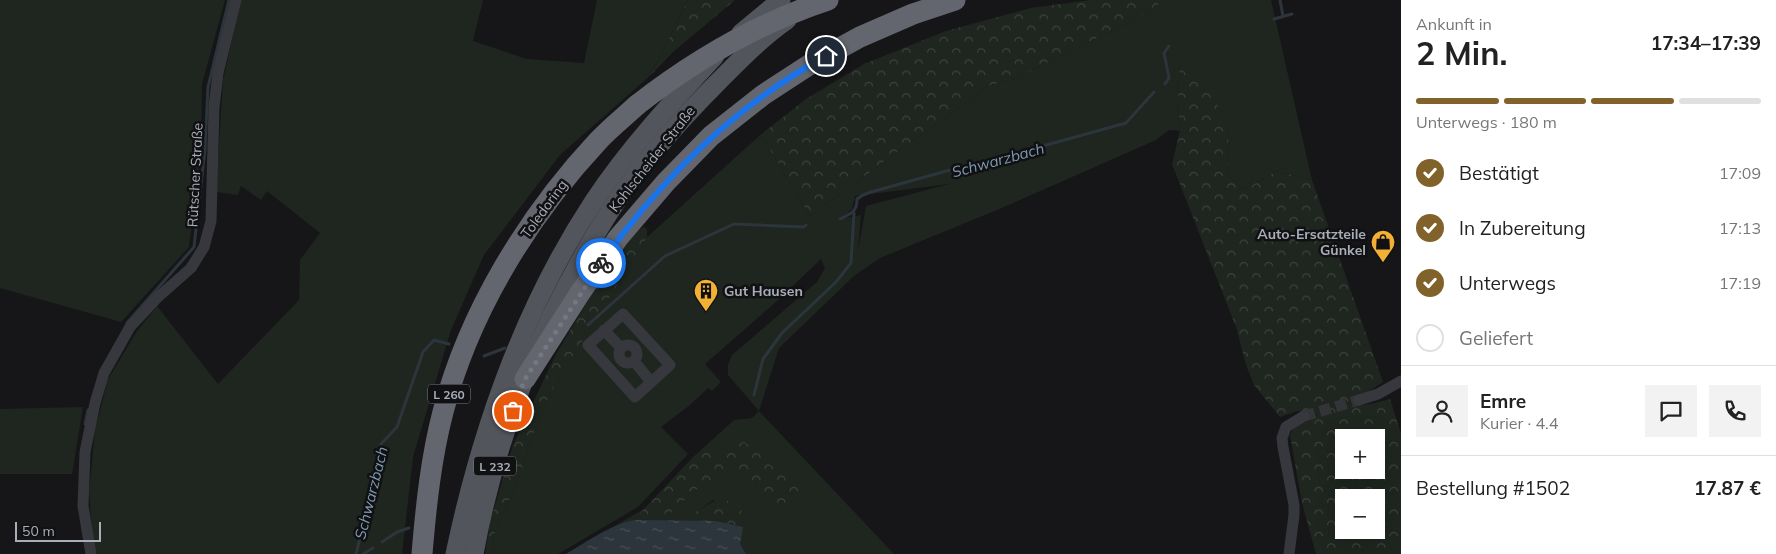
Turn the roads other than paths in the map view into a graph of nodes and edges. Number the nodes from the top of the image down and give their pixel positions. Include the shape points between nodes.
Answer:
1 (236, 0) edge
2 (780, 0) edge
3 (814, 0) edge
4 (828, 0) edge
5 (955, 0) edge
6 (604, 330) junction
7 (525, 379) junction
8 (1401, 381) edge
9 (651, 382) junction
10 (1359, 400) tunnel mouth
11 (1304, 416) tunnel mouth
12 (423, 548) edge
13 (91, 554) edge
14 (455, 554) edge
15 (474, 554) edge
16 (1289, 554) edge

1 - 13 street, Rütscher Straße via 218,73 211,221 204,247 191,268 130,328 104,373 95,403 86,452 83,506
2 - 14 main road, Kohlscheider Straße / L 232 via 719,53 645,134 594,202 572,238 506,374 471,483
3 - 7 main road, Kohlscheider Straße / L 232 via 739,61 699,101 636,176 611,210 571,279
4 - 12 highway, Toledoring / L 260, bridge via 732,41 669,80 600,140 540,211 484,305 443,410 430,477
5 - 7 highway via 860,37 809,65 763,95 711,136 618,238
6 - 9 street via 622,348 628,345 634,348 637,354 634,361
6 - 9 street via 588,345 635,397
6 - 9 street via 622,314 670,365
7 - 15 main road, Kohlscheider Straße / L 232 via 489,486
8 - 10 street
11 - 16 street via 1286,427 1282,438 1294,505

